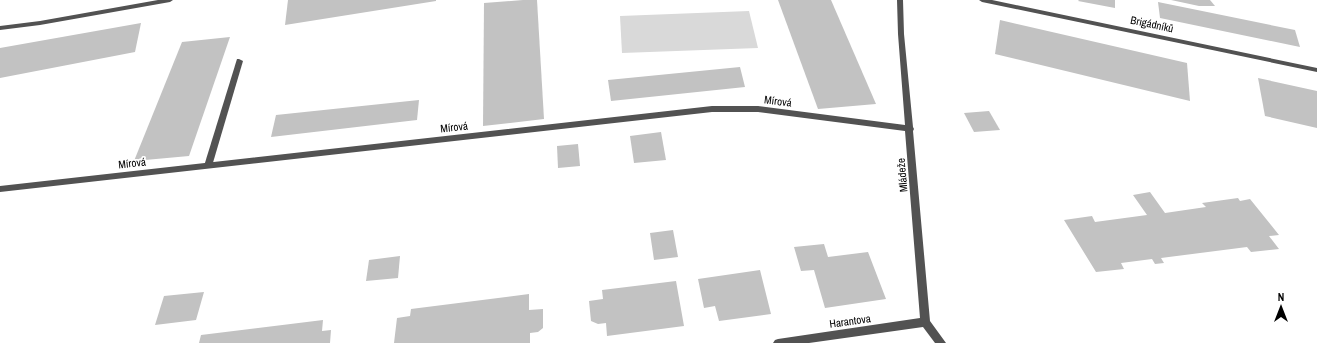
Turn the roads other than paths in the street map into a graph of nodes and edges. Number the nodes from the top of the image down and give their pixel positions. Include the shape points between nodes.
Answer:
1 (170, 0) edge
2 (900, 0) edge
3 (982, 0) edge
4 (0, 28) edge
5 (239, 61) dead end
6 (1317, 70) edge
7 (910, 128) junction
8 (208, 166) junction
9 (0, 189) edge
10 (925, 322) junction
11 (778, 343) edge
12 (941, 343) edge

1 - 4 street via 40,24
2 - 7 street, Mládeže
3 - 6 street, Brigádníků
5 - 8 street
7 - 8 street, Mírová via 758,110 712,109
7 - 10 street, Mládeže
8 - 9 street, Mírová
10 - 11 street, Harantova
10 - 12 street

